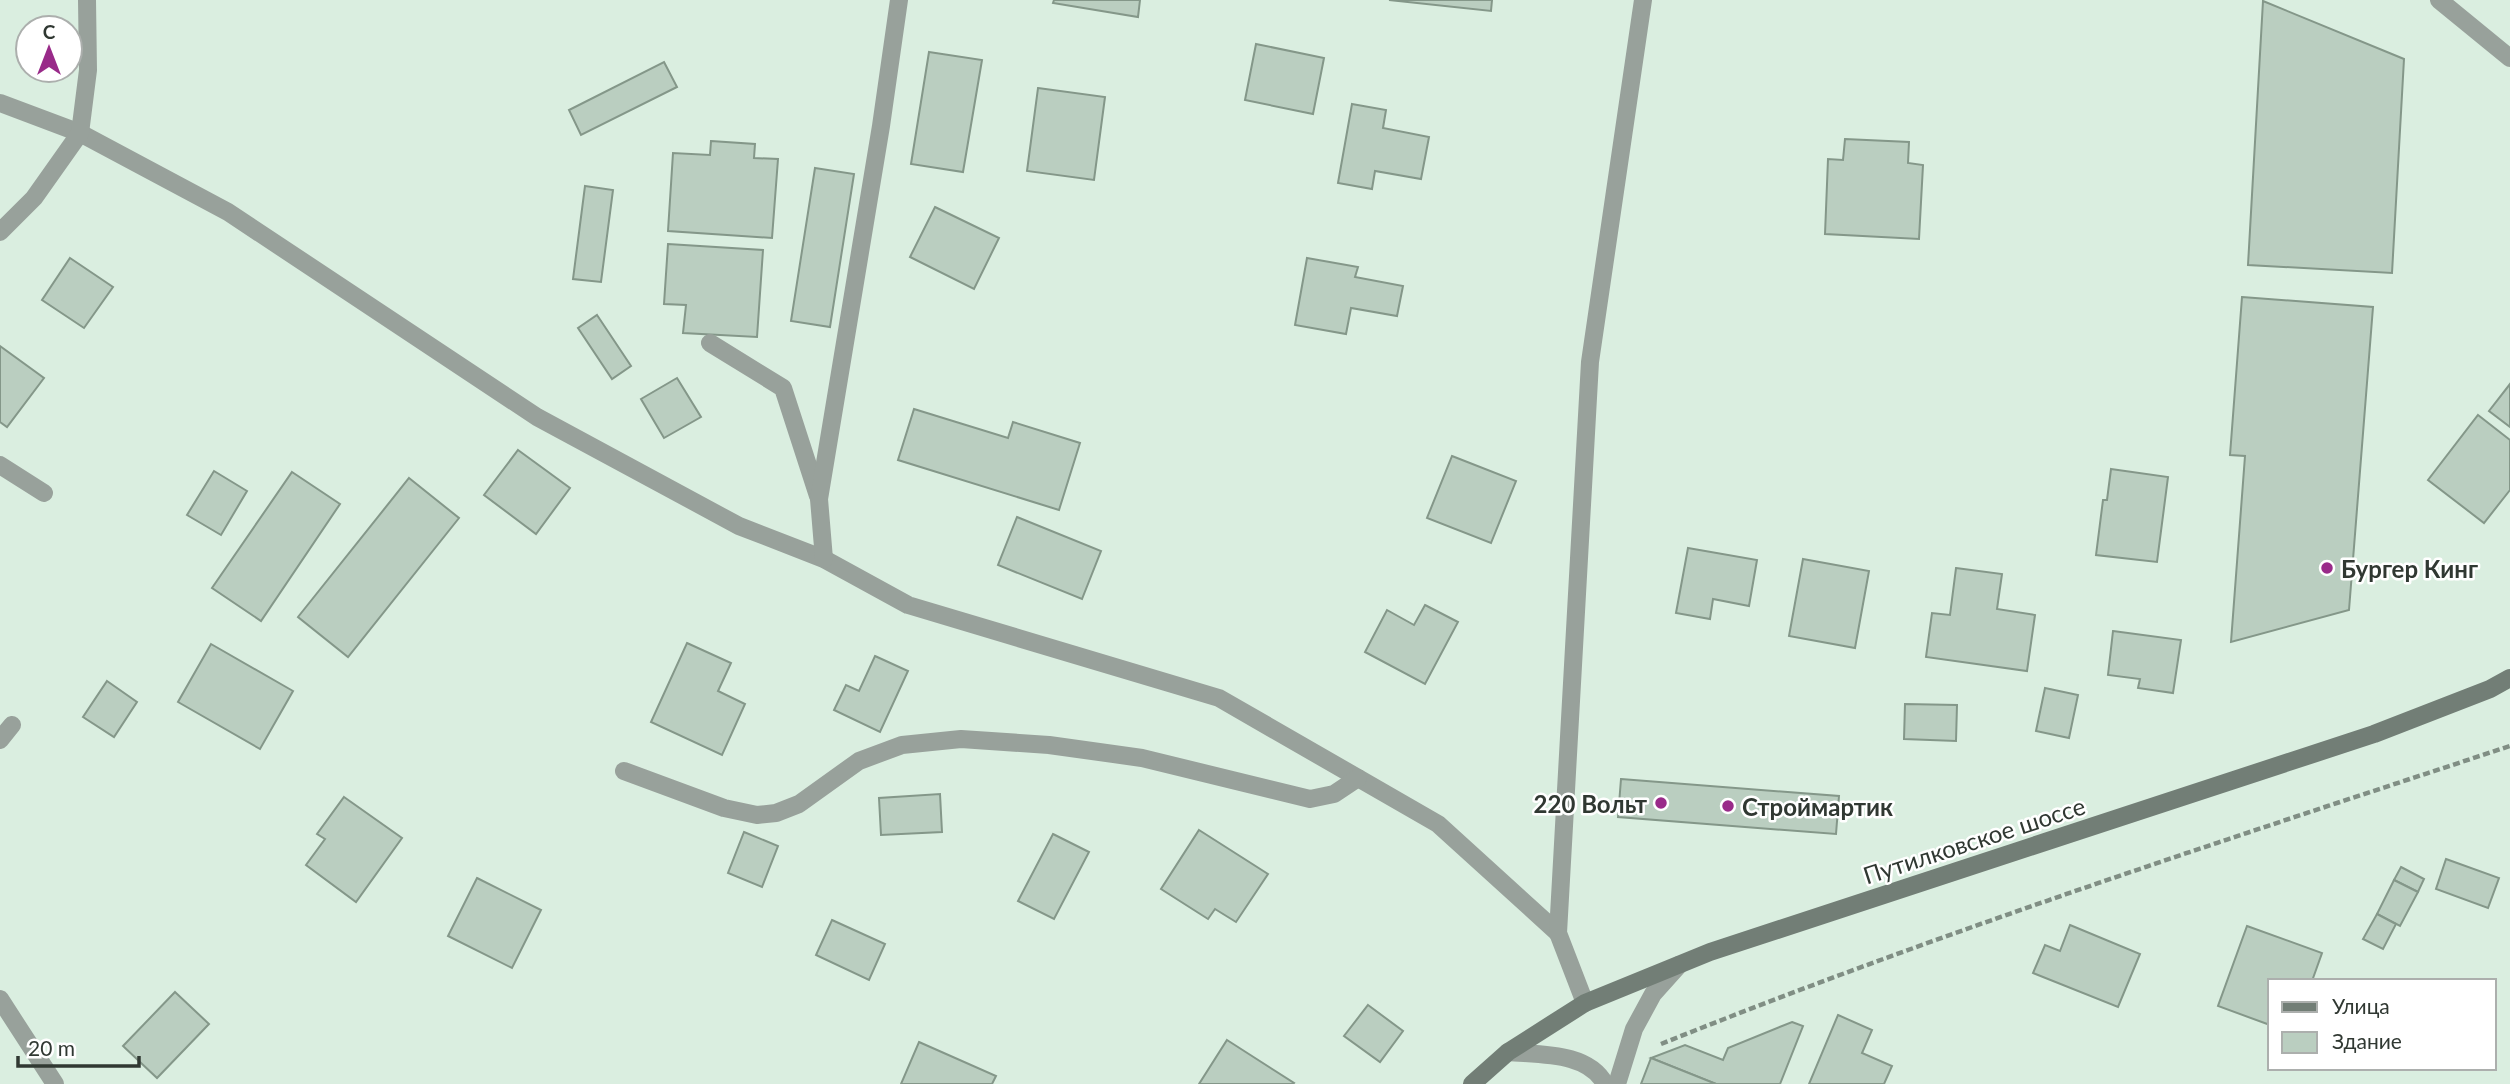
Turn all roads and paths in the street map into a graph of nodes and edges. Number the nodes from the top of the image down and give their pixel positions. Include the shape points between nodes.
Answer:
1 (87, 0) edge
2 (899, 0) edge
3 (1643, 0) edge
4 (2439, 0) edge
5 (2510, 58) edge
6 (0, 103) edge
7 (80, 133) junction
8 (0, 232) edge
9 (710, 343) dead end
10 (0, 465) edge
11 (44, 493) dead end
12 (819, 499) junction
13 (824, 559) junction
14 (2510, 678) edge
15 (12, 725) dead end
16 (0, 740) edge
17 (2510, 746) edge
18 (624, 771) dead end
19 (1358, 778) junction
20 (1558, 933) junction
21 (1679, 965) junction
22 (0, 999) edge
23 (1585, 1003) junction
24 (1508, 1052) junction
25 (1624, 1058) junction
26 (55, 1084) edge
27 (1472, 1084) edge
28 (1605, 1084) edge
29 (1617, 1084) edge

1 - 7 street via 88,70
2 - 12 street
3 - 20 street via 1590,362
4 - 5 street
6 - 7 street
7 - 8 street via 34,198
7 - 13 street via 228,212 537,417 739,526
9 - 12 street via 783,388
10 - 11 street
12 - 13 street
13 - 19 street via 908,605 1219,698
14 - 21 main road, Путилковское шоссе via 2374,734
15 - 16 street
17 - 25 path via 2114,877 1795,990
18 - 19 street via 724,808 757,815 799,804 859,761 902,745 961,739 1142,758 1310,799 1334,794
19 - 20 street via 1438,824
20 - 23 street
21 - 23 main road, Путилковское шоссе
21 - 25 street via 1653,995
22 - 26 street
23 - 24 main road, Путилковское шоссе
24 - 27 main road, Путилковское шоссе
24 - 28 street via 1581,1062 1599,1072
25 - 29 street

